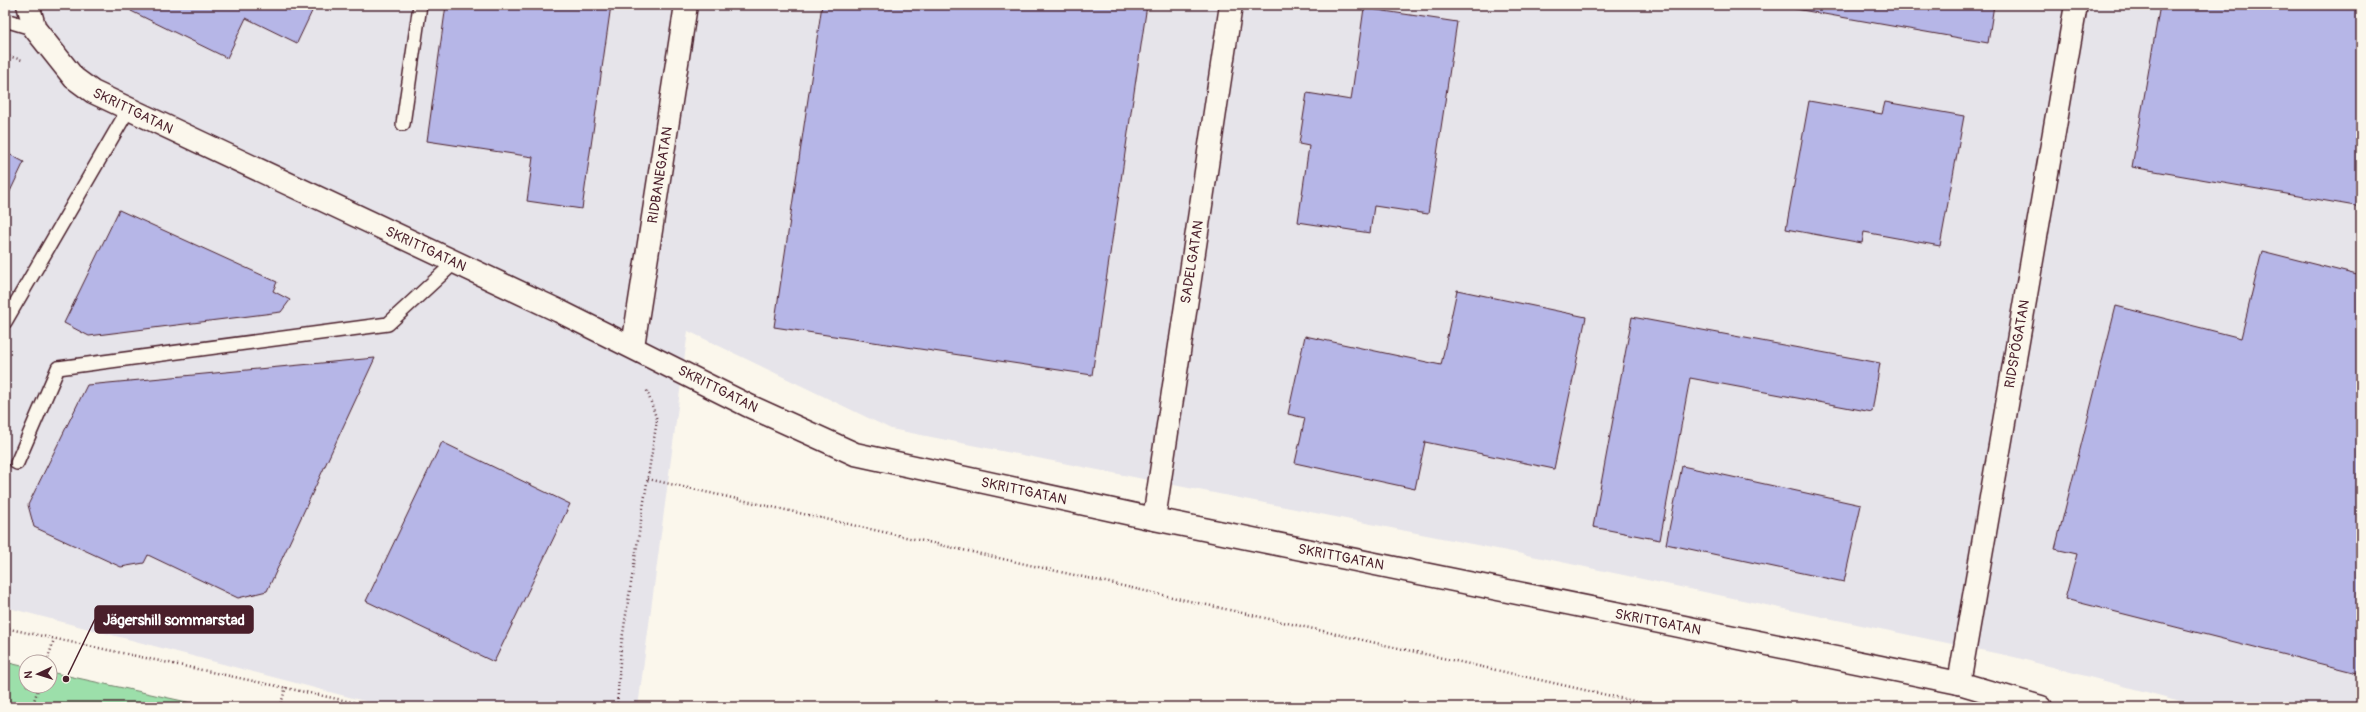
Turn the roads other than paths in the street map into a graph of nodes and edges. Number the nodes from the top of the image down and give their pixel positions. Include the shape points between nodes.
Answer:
1 (28, 5) edge
2 (420, 5) edge
3 (686, 5) edge
4 (1231, 5) edge
5 (2076, 5) edge
6 (5, 20) edge
7 (35, 29) junction
8 (128, 110) junction
9 (403, 124) dead end
10 (455, 262) junction
11 (5, 322) edge
12 (633, 346) junction
13 (17, 463) dead end
14 (1154, 519) junction
15 (1958, 682) junction
16 (2041, 707) edge

1 - 7 street
2 - 9 lane
3 - 12 street, RIDBANEGATAN
4 - 14 street, SADELGATAN
5 - 15 street, RIDSPÖGATAN
6 - 7 lane
7 - 8 street, SKRITTGATAN via 74,78 93,92
8 - 10 street, SKRITTGATAN
8 - 11 lane
10 - 12 street, SKRITTGATAN
10 - 13 lane via 388,324 58,368
12 - 14 street, SKRITTGATAN via 747,405 855,454
14 - 15 street, SKRITTGATAN
15 - 16 street, SKRITTGATAN

